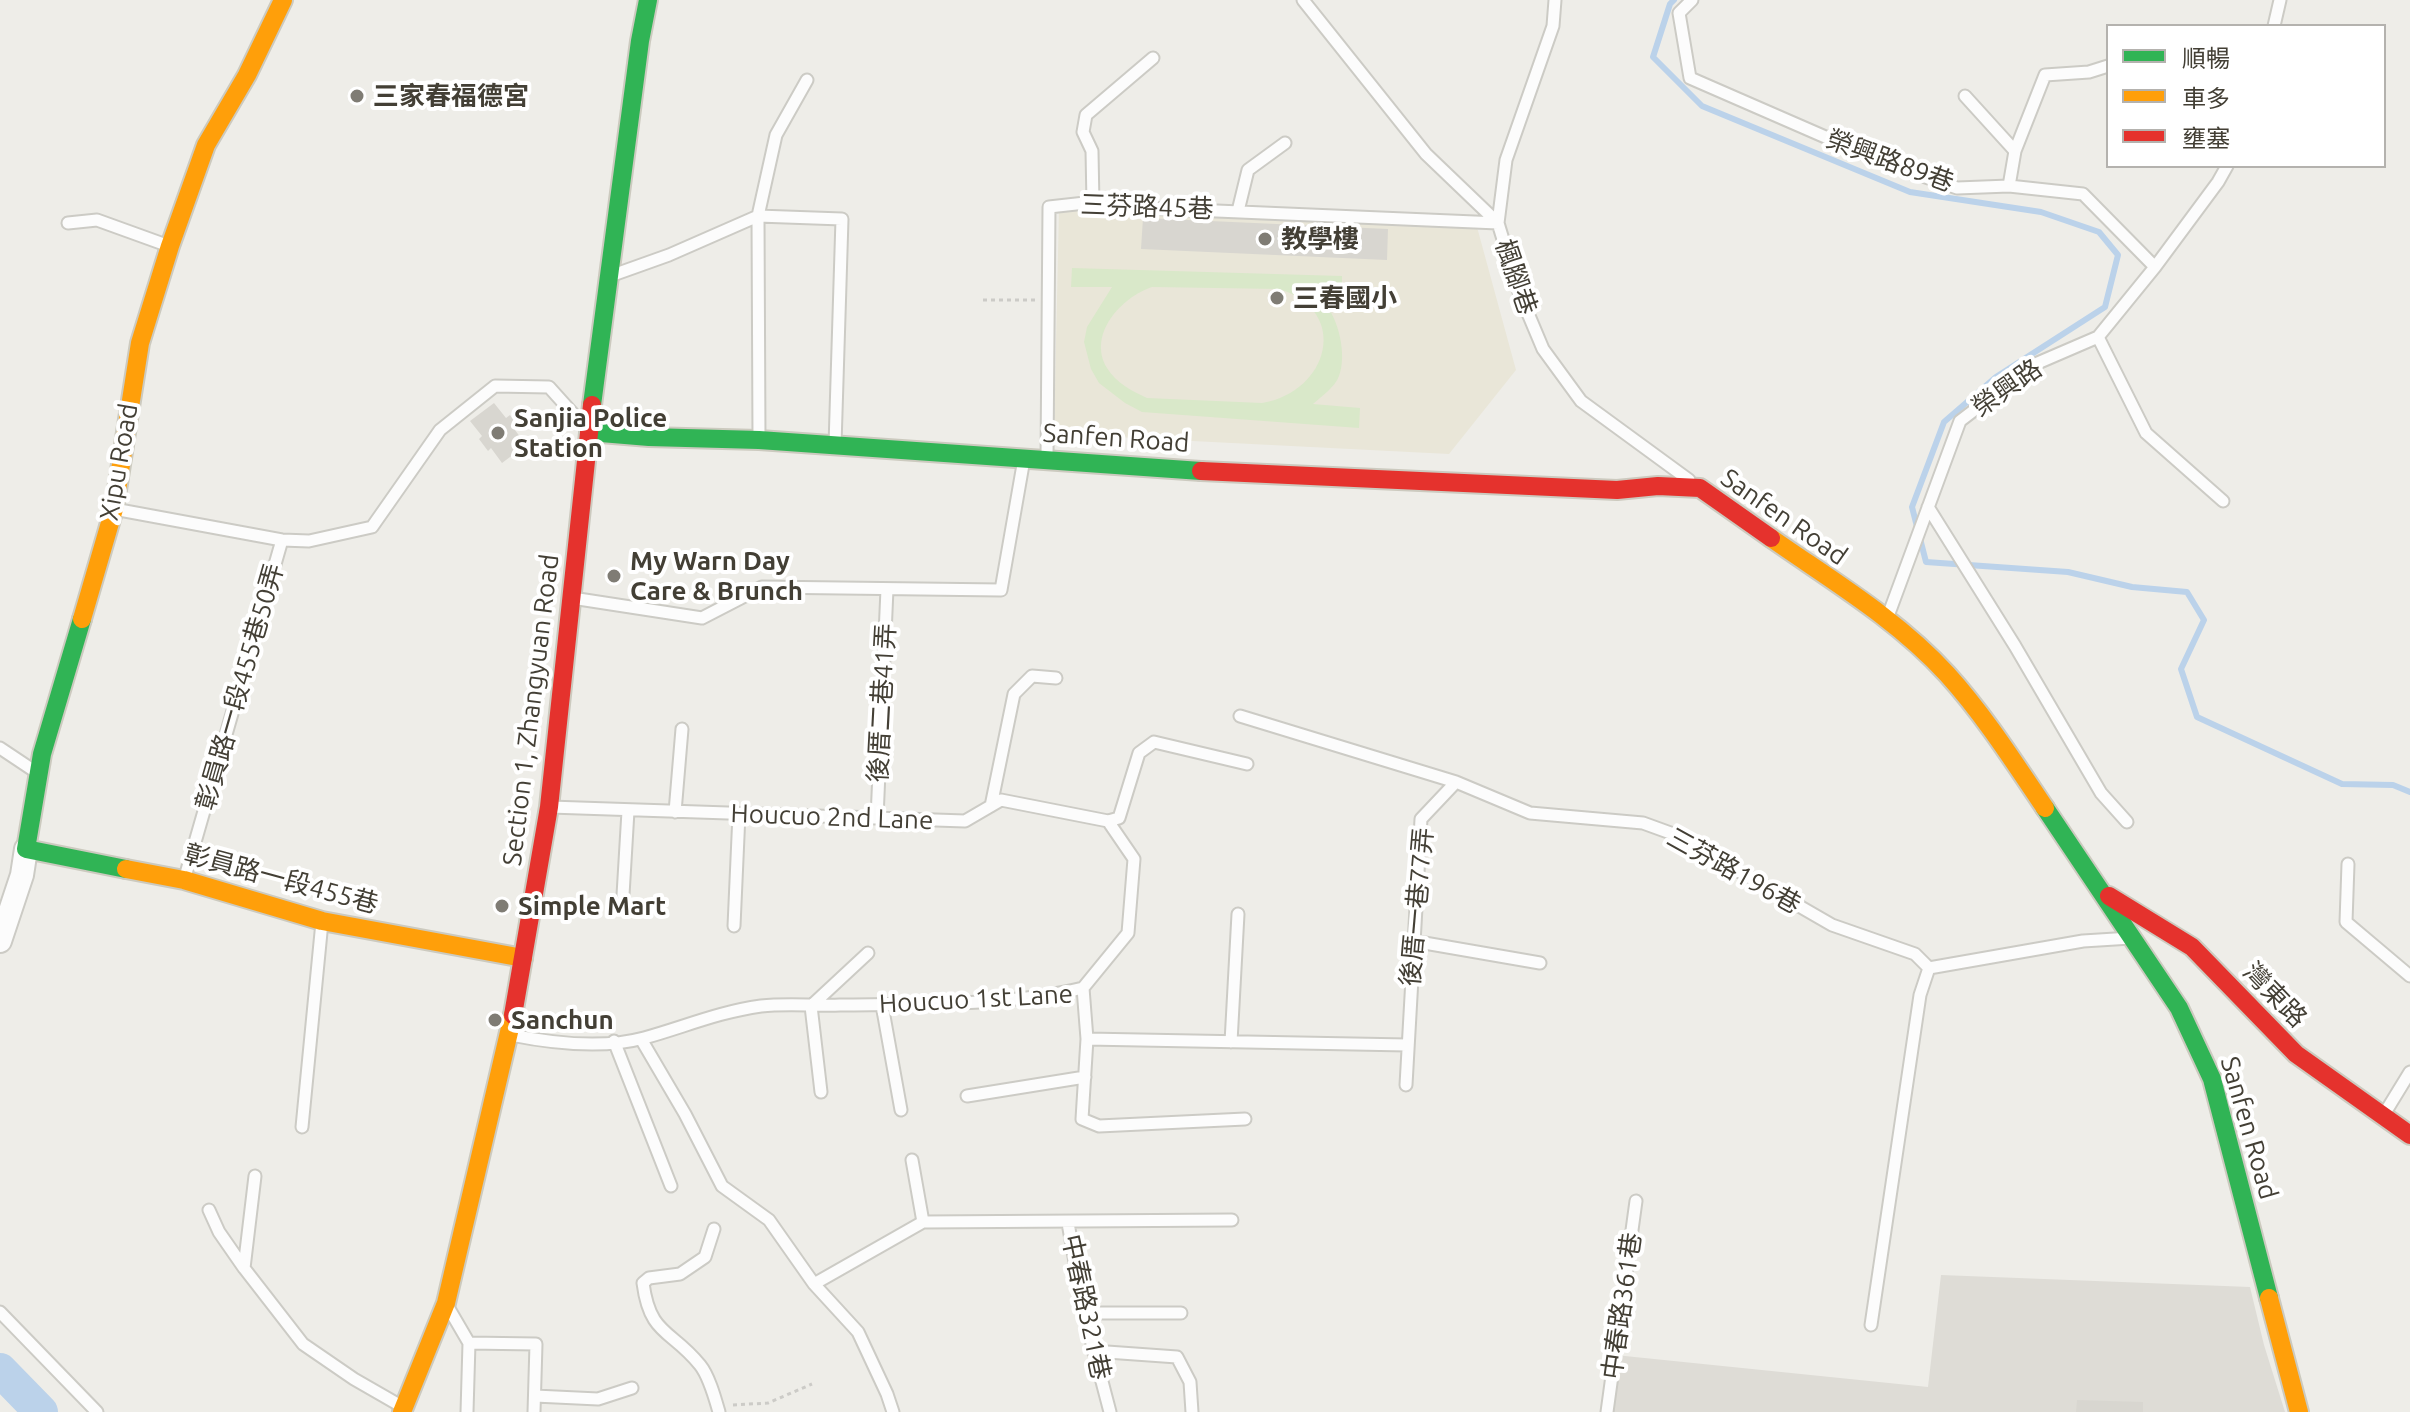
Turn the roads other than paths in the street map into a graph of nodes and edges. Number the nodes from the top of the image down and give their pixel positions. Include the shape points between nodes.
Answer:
1 (283, 0) edge
2 (648, 0) edge
3 (1303, 0) edge
4 (1555, 0) edge
5 (1692, 0) edge
6 (2280, 0) edge
7 (2274, 24) edge
8 (1153, 58) dead end
9 (2106, 67) edge
10 (807, 80) dead end
11 (1965, 96) dead end
12 (1285, 143) dead end
13 (2015, 151) junction
14 (2226, 168) edge
15 (2009, 186) junction
16 (1093, 204) junction
17 (1238, 211) junction
18 (758, 216) junction
19 (68, 223) dead end
20 (1498, 223) junction
21 (170, 246) junction
22 (2155, 267) junction
23 (611, 276) junction
24 (2098, 337) junction
25 (589, 432) junction
26 (759, 440) junction
27 (835, 445) junction
28 (1024, 458) junction
29 (1047, 460) junction
30 (1700, 488) junction
31 (2223, 501) dead end
32 (1928, 507) junction
33 (114, 509) junction
34 (282, 540) junction
35 (887, 589) junction
36 (571, 598) junction
37 (1886, 621) junction
38 (1056, 678) dead end
39 (1240, 716) dead end
40 (682, 729) dead end
41 (0, 748) edge
42 (1247, 764) dead end
43 (39, 773) junction
44 (1456, 782) junction
45 (991, 806) junction
46 (549, 807) junction
47 (628, 811) junction
48 (675, 812) junction
49 (739, 814) junction
50 (877, 818) junction
51 (1108, 821) junction
52 (2127, 822) dead end
53 (26, 849) junction
54 (2348, 864) dead end
55 (184, 880) junction
56 (2104, 893) junction
57 (623, 895) dead end
58 (1238, 914) dead end
59 (322, 921) junction
60 (734, 926) dead end
61 (2133, 938) junction
62 (0, 941) edge
63 (1413, 941) junction
64 (868, 953) dead end
65 (523, 958) junction
66 (1540, 963) dead end
67 (1929, 968) junction
68 (2410, 976) edge
69 (1083, 988) junction
70 (882, 1005) junction
71 (811, 1006) junction
72 (510, 1035) junction
73 (641, 1039) junction
74 (1087, 1039) junction
75 (614, 1041) junction
76 (1231, 1042) junction
77 (1407, 1045) junction
78 (2410, 1072) edge
79 (1085, 1077) junction
80 (1406, 1085) dead end
81 (821, 1092) dead end
82 (967, 1096) dead end
83 (901, 1110) dead end
84 (2383, 1116) junction
85 (1245, 1119) dead end
86 (302, 1127) dead end
87 (2410, 1135) edge
88 (912, 1160) dead end
89 (255, 1176) dead end
90 (671, 1186) dead end
91 (1636, 1201) dead end
92 (209, 1210) dead end
93 (1232, 1220) dead end
94 (923, 1222) junction
95 (1068, 1223) junction
96 (714, 1229) dead end
97 (244, 1268) junction
98 (814, 1284) junction
99 (446, 1303) junction
100 (0, 1312) edge
101 (1084, 1313) junction
102 (1181, 1313) dead end
103 (1871, 1325) dead end
104 (469, 1343) junction
105 (1093, 1351) junction
106 (632, 1388) dead end
107 (535, 1396) junction
108 (719, 1409) edge
109 (403, 1410) edge
110 (97, 1412) edge
111 (467, 1412) edge
112 (534, 1412) edge
113 (893, 1412) edge
114 (1110, 1412) edge
115 (1192, 1412) edge
116 (1607, 1412) edge
117 (2299, 1412) edge

1 - 21 street, Xipu Road via 206,145
2 - 23 street, Section 1, Zhangyuan Road
3 - 20 lane via 1426,154
4 - 20 lane, 楓腳巷 via 1553,26 1506,160
5 - 15 lane, 榮興路89巷 via 1679,13 1690,78 1885,163 1957,188
6 - 7 lane
8 - 16 lane via 1086,115 1083,132 1092,151
9 - 13 lane via 2045,75
10 - 18 lane via 776,135
11 - 13 lane
12 - 17 lane via 1248,170
13 - 15 lane
14 - 22 lane, 榮興路
15 - 22 lane, 榮興路89巷 via 2083,194
16 - 17 lane, 三芬路45巷
16 - 29 lane, 三芬路45巷 via 1049,207
17 - 20 lane, 三芬路45巷
18 - 23 lane
18 - 26 lane
18 - 27 lane via 842,219
19 - 21 lane via 97,220
20 - 30 lane, 楓腳巷 via 1543,349 1581,401
21 - 33 street, Xipu Road via 140,343
22 - 24 lane, 榮興路
23 - 25 street, Section 1, Zhangyuan Road
24 - 31 lane via 2146,433
24 - 32 lane, 榮興路 via 2033,365 1960,421
25 - 26 street, Sanfen Road
25 - 34 lane via 549,387 495,386 440,430 372,527 309,541
25 - 36 street, Section 1, Zhangyuan Road
26 - 27 street, Sanfen Road
27 - 28 street, Sanfen Road
28 - 29 street, Sanfen Road
28 - 35 lane via 1001,590
29 - 30 street, Sanfen Road via 1617,490
30 - 37 street, Sanfen Road
32 - 37 lane, 榮興路
32 - 52 lane via 2101,793
33 - 34 lane
33 - 43 street, Xipu Road
34 - 55 lane, 彰員路一段455巷50弄
35 - 36 lane via 762,587 702,618
35 - 50 lane, 後厝二巷41弄
36 - 46 street, Section 1, Zhangyuan Road
37 - 56 street, Sanfen Road via 1946,673
38 - 45 lane via 1032,676 1014,694
39 - 44 lane, 三芬路196巷
40 - 48 lane
41 - 43 lane
42 - 51 lane via 1154,742 1139,753 1119,818
43 - 53 street, Xipu Road
44 - 63 lane, 後厝一巷77弄 via 1421,819
44 - 67 lane, 三芬路196巷 via 1530,813 1643,823 1676,835 1832,925 1915,954
45 - 50 lane, Houcuo 2nd Lane via 965,821
45 - 51 lane, Houcuo 2nd Lane via 1001,800
46 - 47 lane, Houcuo 2nd Lane
46 - 65 street, Section 1, Zhangyuan Road
47 - 48 lane, Houcuo 2nd Lane
47 - 57 lane
48 - 49 lane, Houcuo 2nd Lane
49 - 50 lane, Houcuo 2nd Lane
49 - 60 lane
51 - 69 lane via 1134,859 1128,933
53 - 55 street, 彰員路一段455巷
53 - 62 street, Xipu Road
54 - 68 lane via 2346,922
55 - 59 street, 彰員路一段455巷
56 - 61 street, Sanfen Road
56 - 84 street, 灣東路 via 2192,947 2296,1054
58 - 76 lane
59 - 65 street, 彰員路一段455巷
59 - 86 lane
61 - 67 lane via 2083,941
61 - 117 street, Sanfen Road via 2179,1008 2212,1079
63 - 66 lane
63 - 77 lane, 後厝一巷77弄
64 - 71 lane
65 - 72 street, Section 1, Zhangyuan Road
67 - 103 lane via 1920,995
69 - 70 lane, Houcuo 1st Lane via 1046,997
69 - 74 lane, Houcuo 1st Lane
70 - 71 lane, Houcuo 1st Lane
70 - 83 lane
71 - 73 lane, Houcuo 1st Lane via 763,1006 704,1017
71 - 81 lane
72 - 75 lane, Houcuo 1st Lane via 559,1044
72 - 99 street, Section 1, Zhangyuan Road
73 - 75 lane, Houcuo 1st Lane
73 - 98 lane via 722,1186 769,1220
74 - 76 lane, Houcuo 1st Lane
74 - 79 lane
75 - 90 lane
76 - 77 lane, Houcuo 1st Lane
77 - 80 lane, 後厝一巷77弄
78 - 84 lane
79 - 82 lane
79 - 85 lane via 1082,1119 1099,1126
84 - 87 street, 灣東路
88 - 94 lane
89 - 97 lane
91 - 116 lane, 中春路361巷
92 - 97 lane
93 - 95 lane, 中春路321巷
94 - 95 lane
94 - 98 lane
95 - 101 lane, 中春路321巷
96 - 108 lane via 705,1257 680,1274 643,1283 652,1320 701,1366
97 - 109 lane via 303,1344
98 - 113 lane via 858,1332
99 - 104 lane
99 - 109 street, Section 1, Zhangyuan Road
100 - 110 lane
101 - 102 lane
101 - 105 lane, 中春路321巷
104 - 107 lane via 536,1344
104 - 111 lane
105 - 114 lane, 中春路321巷
105 - 115 lane via 1177,1357 1190,1382
106 - 107 lane via 598,1399
107 - 112 lane

